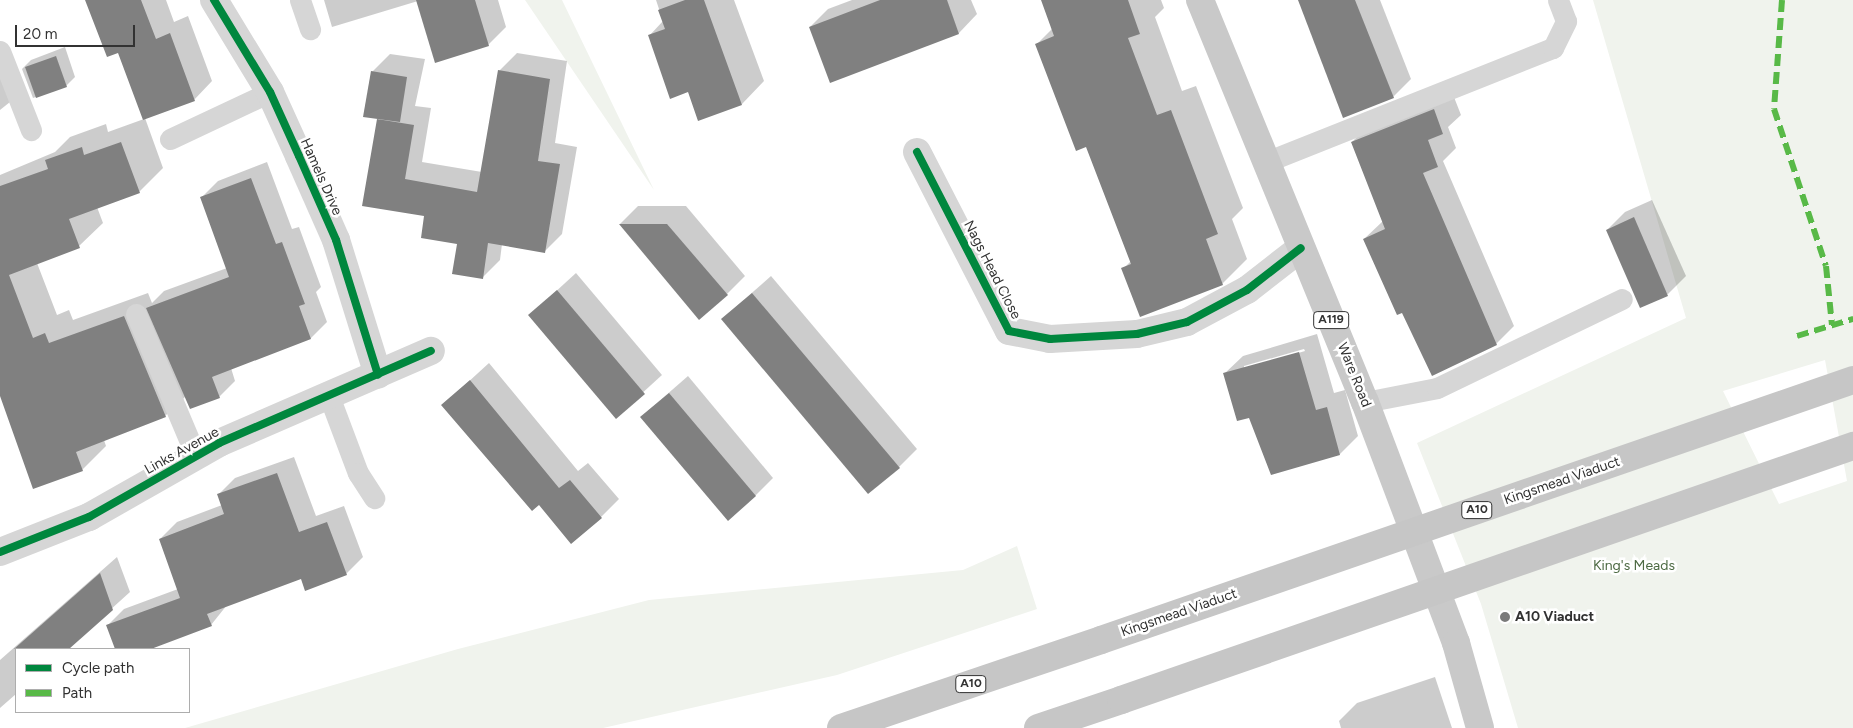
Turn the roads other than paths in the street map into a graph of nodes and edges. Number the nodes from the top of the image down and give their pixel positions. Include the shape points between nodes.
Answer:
1 (215, 0) edge
2 (300, 0) edge
3 (1200, 0) edge
4 (1558, 0) edge
5 (310, 29) dead end
6 (0, 51) edge
7 (270, 92) junction
8 (31, 130) dead end
9 (170, 140) dead end
10 (917, 152) dead end
11 (1266, 162) junction
12 (1301, 248) junction
13 (1622, 299) dead end
14 (136, 314) dead end
15 (431, 351) dead end
16 (378, 376) junction
17 (1853, 380) edge
18 (329, 396) junction
19 (1365, 402) junction
20 (1853, 446) edge
21 (196, 456) junction
22 (374, 498) dead end
23 (0, 552) edge
24 (841, 728) edge
25 (1038, 728) edge
26 (1480, 728) edge

1 - 7 street, Hamels Drive
2 - 5 lane
3 - 11 main road, Ware Road / A119
4 - 11 lane via 1566,21 1553,48
6 - 8 lane
7 - 9 lane
7 - 16 street, Hamels Drive via 336,240
10 - 12 street, Nags Head Close via 1009,330 1050,339 1137,334 1187,322 1247,290
11 - 12 main road, Ware Road / A119
12 - 19 main road, Ware Road / A119
13 - 19 lane via 1437,388
14 - 21 lane
15 - 16 street, Links Avenue
16 - 18 street, Links Avenue
17 - 24 highway, Kingsmead Viaduct / A10, bridge
18 - 21 street, Links Avenue
18 - 22 lane via 358,473
19 - 26 main road, Ware Road / A119 via 1456,643
20 - 25 highway, bridge
21 - 23 street, Links Avenue via 89,517

